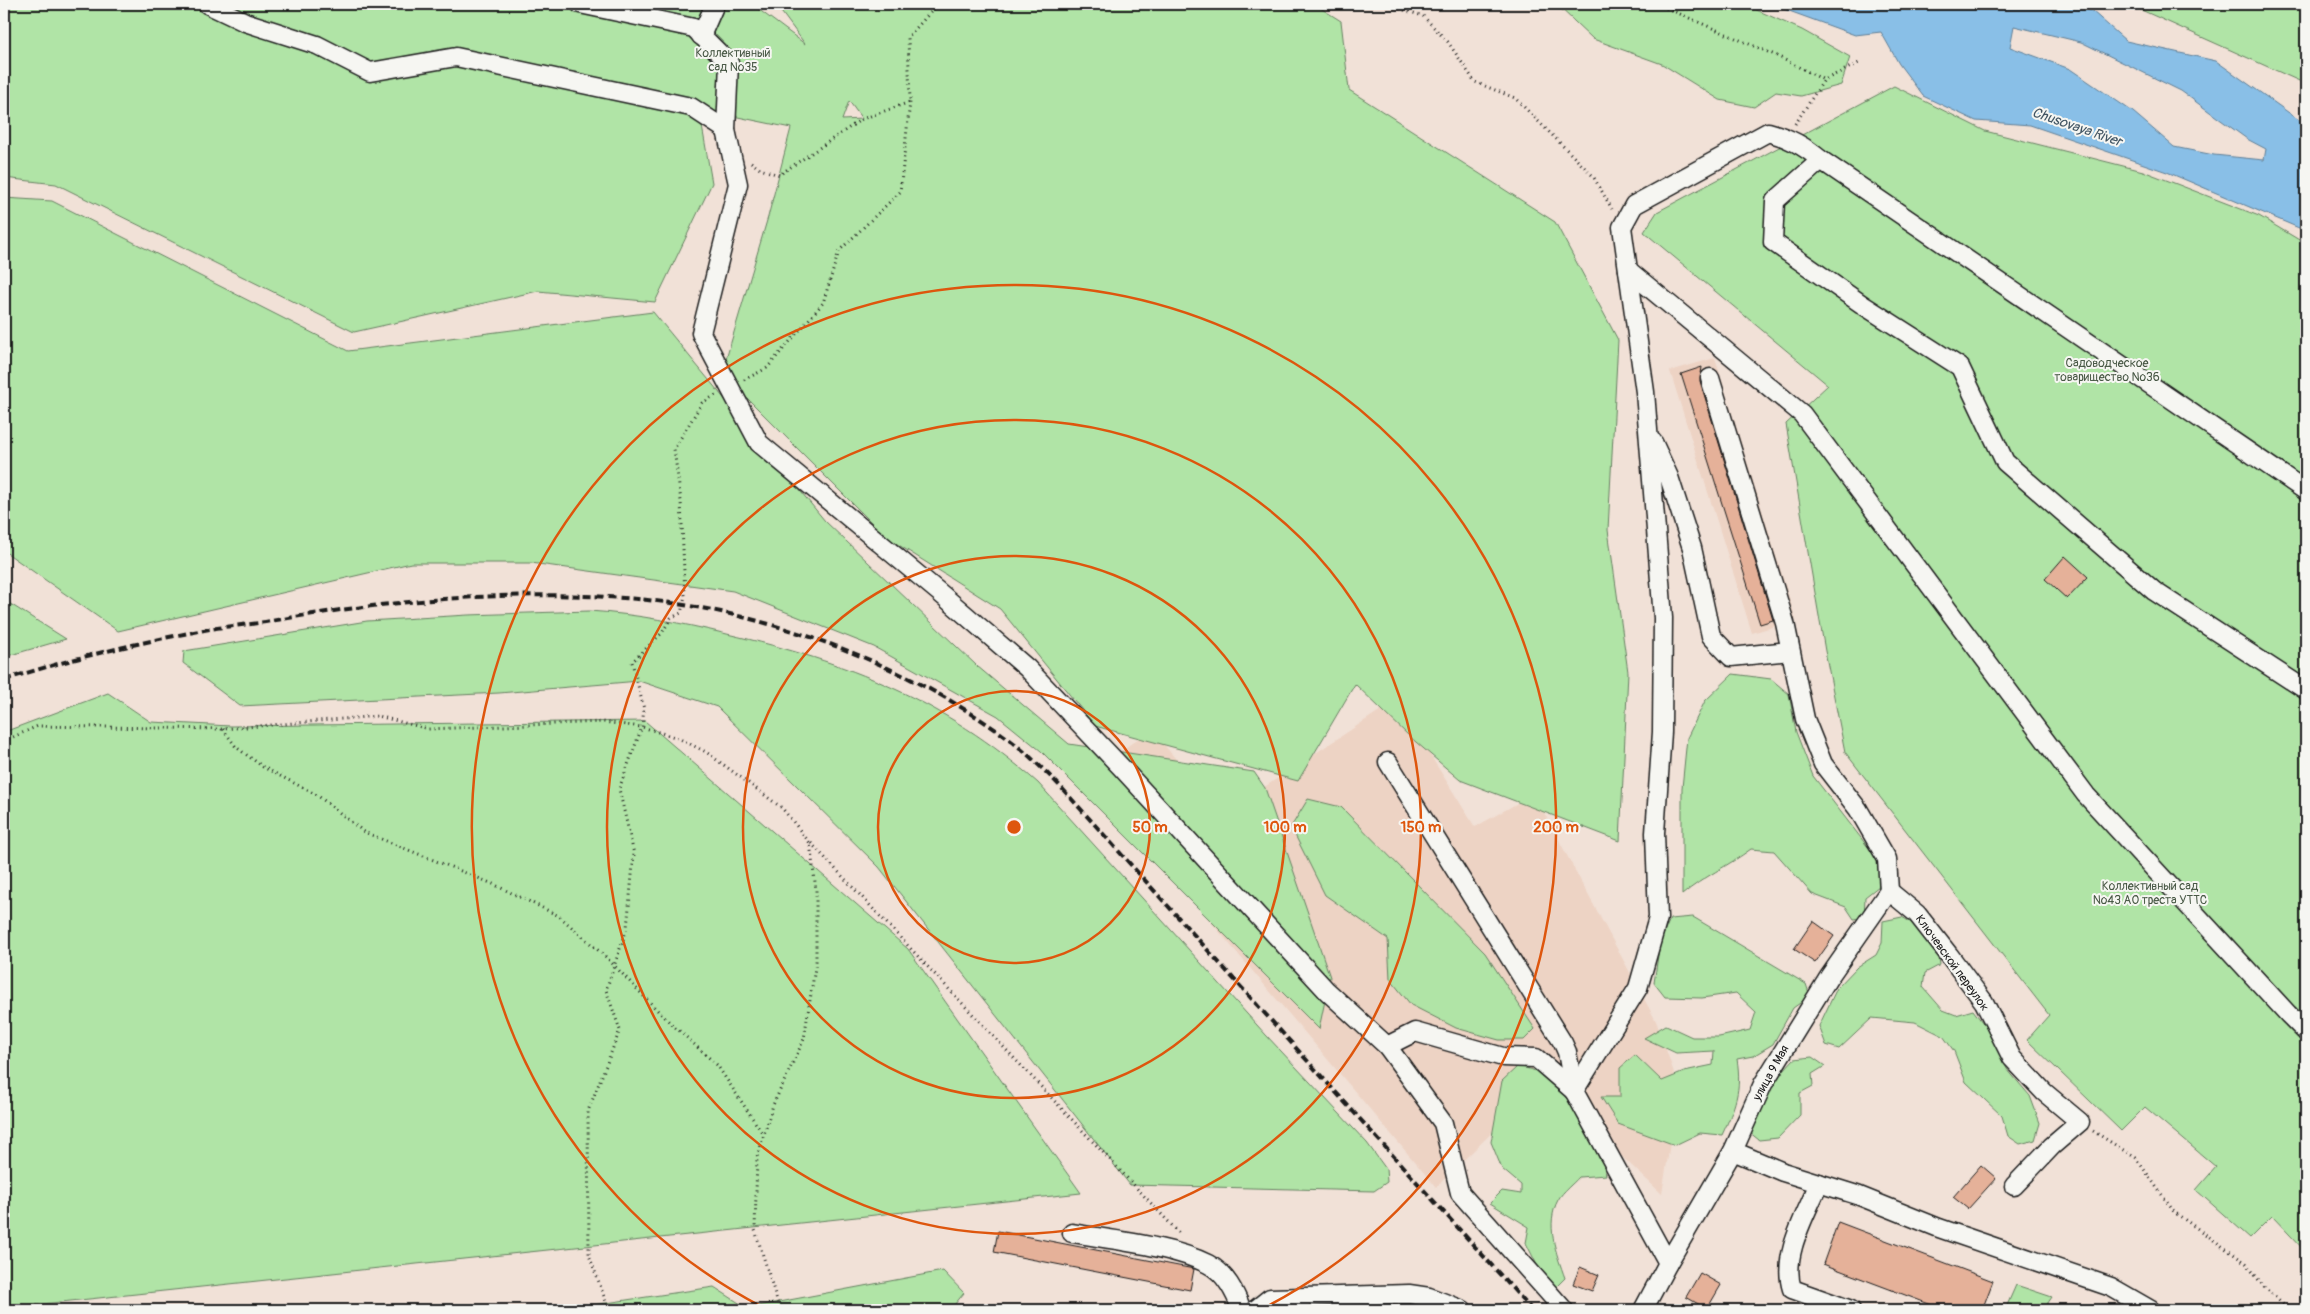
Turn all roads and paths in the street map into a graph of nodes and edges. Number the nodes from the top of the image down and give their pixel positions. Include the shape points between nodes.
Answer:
1 (207, 4) edge
2 (580, 4) edge
3 (716, 4) edge
4 (938, 4) edge
5 (1385, 4) edge
6 (1657, 4) edge
7 (702, 36) junction
8 (1860, 62) dead end
9 (1824, 80) junction
10 (910, 102) junction
11 (726, 130) junction
12 (1787, 137) junction
13 (748, 159) dead end
14 (1821, 160) junction
15 (1622, 227) junction
16 (1628, 270) junction
17 (1710, 378) dead end
18 (730, 388) junction
19 (1648, 432) junction
20 (2306, 491) edge
21 (1790, 651) junction
22 (2306, 690) edge
23 (642, 728) junction
24 (223, 729) junction
25 (4, 741) edge
26 (1388, 762) dead end
27 (810, 843) junction
28 (1888, 891) junction
29 (614, 966) junction
30 (2306, 1032) edge
31 (1387, 1046) junction
32 (1574, 1091) junction
33 (2080, 1122) junction
34 (764, 1135) junction
35 (1733, 1151) junction
36 (1819, 1183) junction
37 (2014, 1186) dead end
38 (1072, 1233) dead end
39 (1182, 1236) dead end
40 (1668, 1263) junction
41 (609, 1310) edge
42 (780, 1310) edge
43 (1242, 1310) edge
44 (1255, 1310) edge
45 (1463, 1310) edge
46 (1564, 1310) edge
47 (1643, 1310) edge
48 (1851, 1310) edge
49 (2151, 1310) edge
50 (2289, 1310) edge

1 - 11 street via 245,22 316,45 370,72 456,57 691,107
2 - 7 street via 694,28
3 - 7 street
4 - 10 path via 908,37
5 - 15 path via 1423,16 1448,42 1475,82 1515,98 1593,176
6 - 9 path
7 - 11 street via 729,63
8 - 9 path
9 - 12 path
10 - 13 path via 862,119 779,175 760,169
10 - 18 path via 900,192 839,251 823,302 767,368
11 - 18 street via 738,184 701,333
12 - 14 street via 1805,146
12 - 15 street via 1768,132 1634,205
14 - 20 street
14 - 22 street via 1775,201 1773,242 1960,366 2005,462 2154,591
15 - 16 street
16 - 19 street
16 - 30 street via 1802,414 2086,794
17 - 21 street via 1785,623
18 - 23 path via 702,403 674,450 681,501 685,596 681,613 671,618 662,634 632,662 644,709
18 - 31 street via 759,443 1027,668 1327,992
19 - 21 street via 1669,477 1692,548 1712,636 1731,657
19 - 32 street via 1663,618 1662,732 1655,833 1658,918 1638,988
21 - 28 street via 1805,719 1823,764 1858,809 1887,859
23 - 24 path via 604,722 428,729 378,716
23 - 27 path via 678,738 706,752 782,808
23 - 29 path via 619,789 634,854 627,928
24 - 25 path via 38,726
24 - 29 path via 236,747 263,767 317,795 364,832 485,880 559,916
26 - 32 street via 1563,1043
27 - 34 path via 816,890 816,961 804,1039 773,1105
27 - 39 path
28 - 33 street, Ключевской переулок via 1918,914 1984,1002 2012,1058 2044,1092
28 - 35 street, улица 9 Мая via 1762,1084
29 - 34 path via 717,1065
29 - 41 path via 606,990 620,1030 588,1111 589,1255
31 - 32 street via 1415,1032 1503,1057 1536,1058
31 - 46 street via 1443,1123 1460,1193
32 - 40 street
33 - 37 street
33 - 50 path via 2136,1158 2174,1212 2246,1263 2264,1287
34 - 42 path via 757,1156 755,1230
35 - 36 street
35 - 40 street, улица 9 Мая
36 - 48 street via 1792,1250 1788,1275 1792,1289
36 - 49 street via 2111,1288
38 - 43 street via 1177,1253 1210,1265 1233,1288
40 - 47 street, улица 9 Мая
44 - 45 street via 1270,1298 1399,1294 1429,1297

